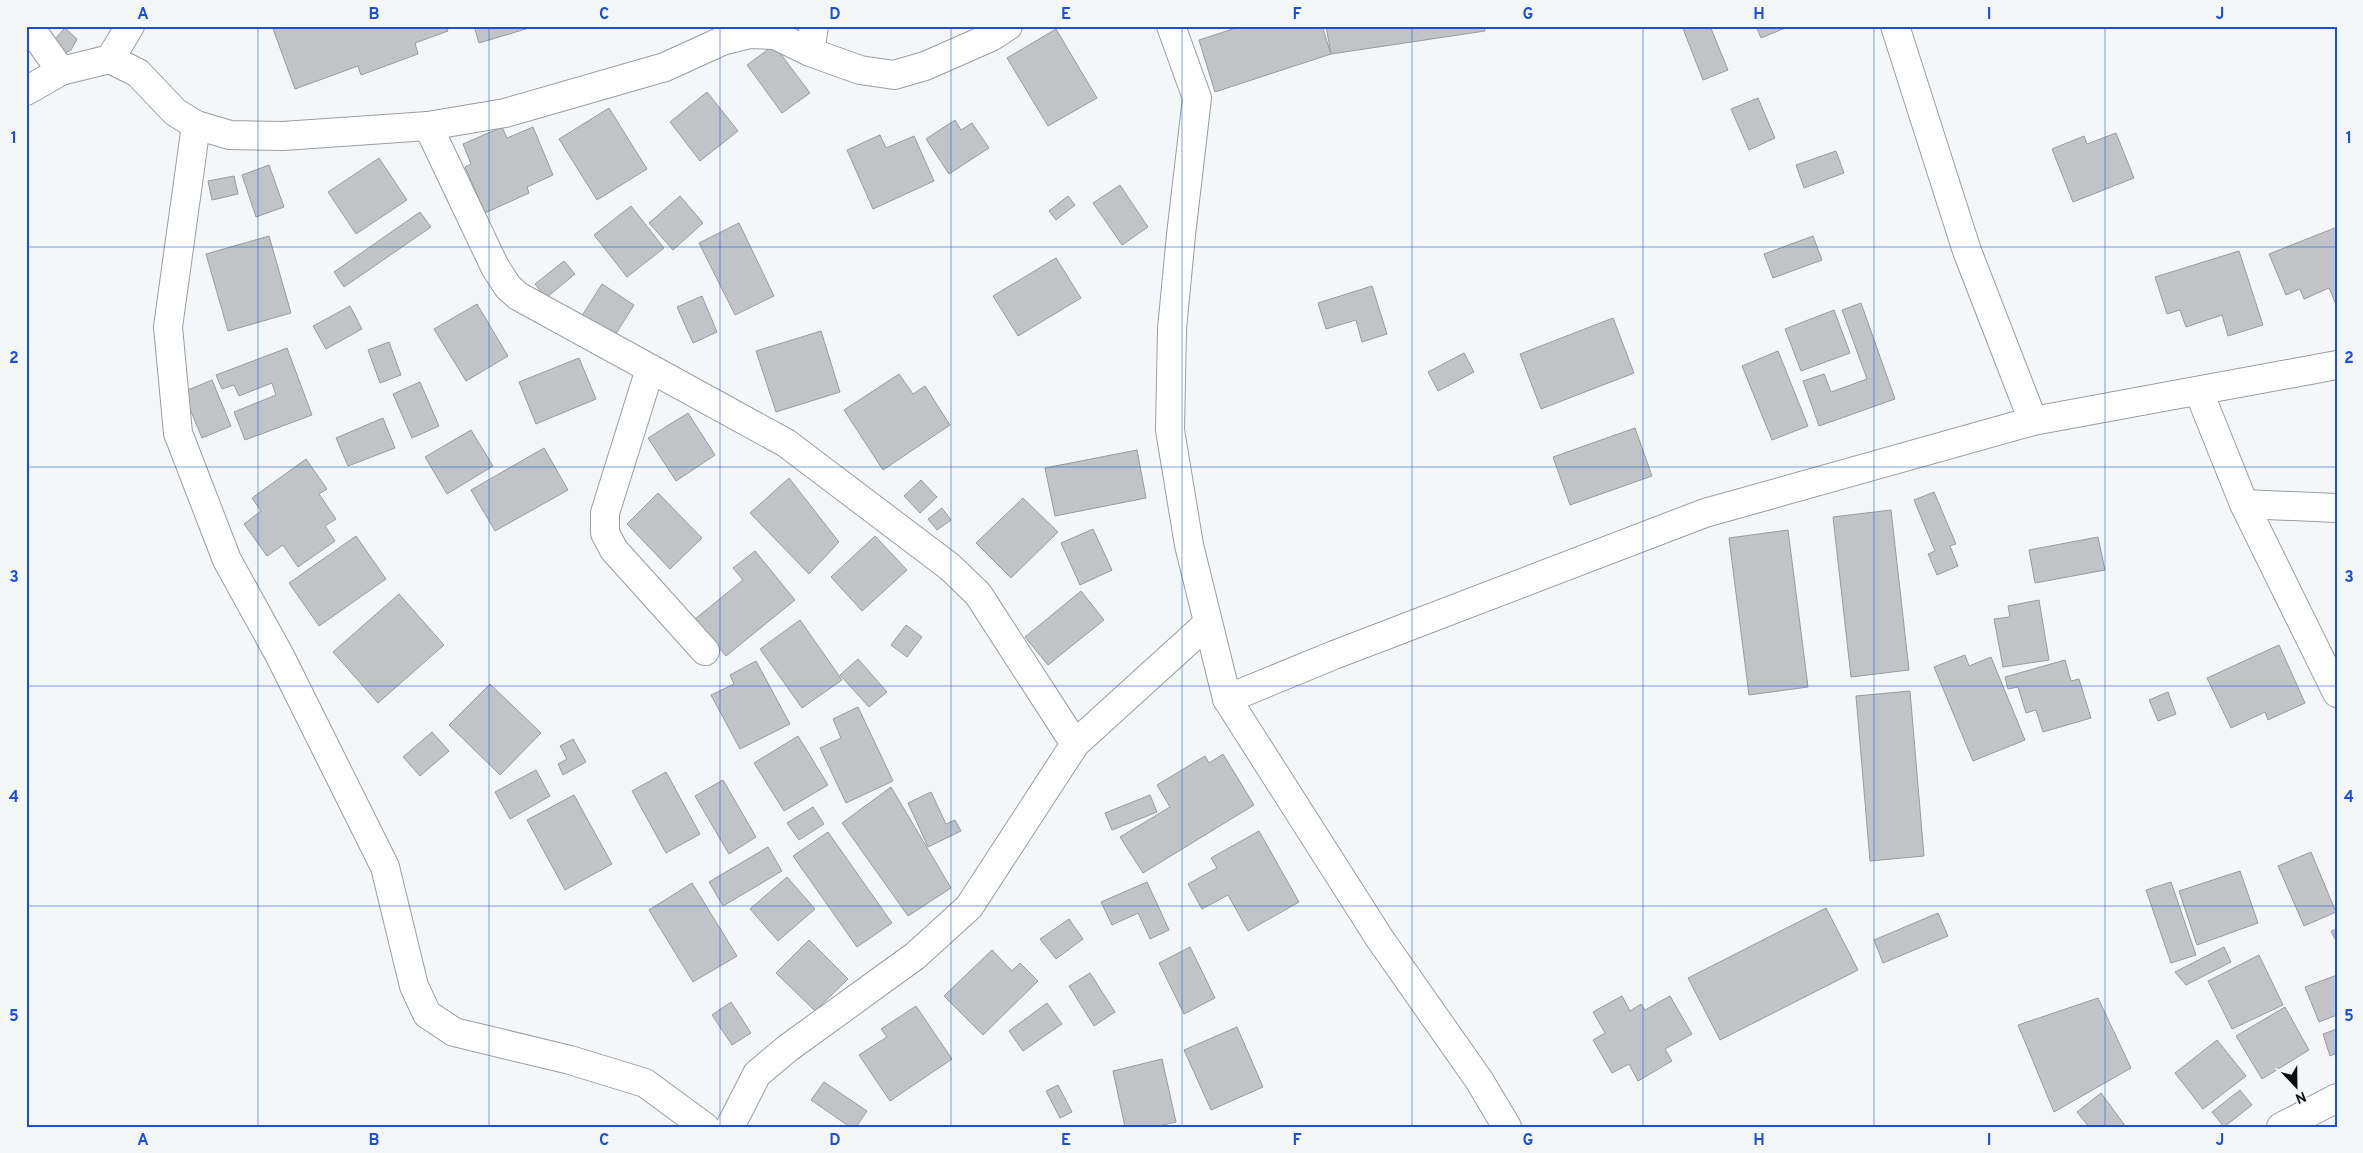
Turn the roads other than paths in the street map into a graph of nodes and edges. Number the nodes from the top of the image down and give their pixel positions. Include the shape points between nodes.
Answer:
1 (28, 26) edge
2 (130, 26) edge
3 (1008, 26) edge
4 (1170, 26) edge
5 (1895, 26) edge
6 (812, 39) edge
7 (110, 59) junction
8 (61, 71) junction
9 (26, 91) edge
10 (196, 124) junction
11 (428, 126) junction
12 (2337, 365) edge
13 (650, 369) junction
14 (2199, 392) junction
15 (2033, 421) junction
16 (2244, 504) junction
17 (2337, 508) edge
18 (1207, 624) junction
19 (705, 651) dead end
20 (2337, 693) edge
21 (1227, 699) junction
22 (1075, 744) junction
23 (2335, 1107) edge
24 (705, 1127) edge
25 (730, 1127) edge
26 (1507, 1127) edge
27 (2281, 1127) edge

1 - 8 street
2 - 7 street
3 - 6 street via 991,37 925,66 894,75 860,70
4 - 18 street via 1197,98 1172,329 1170,430 1189,545
5 - 15 street via 1967,252
6 - 11 street via 750,34 722,42 665,67 505,113
7 - 8 street
7 - 10 street via 138,73 175,112
8 - 9 street
10 - 11 street via 230,135 283,136
10 - 24 street via 168,327 178,433 227,560 280,656 385,867 414,986 427,1014 454,1032 570,1060 645,1083
11 - 13 street via 495,267 508,287 533,305
12 - 14 street
13 - 19 street via 605,513 605,533 614,550
13 - 22 street via 786,443 950,567 978,594
14 - 15 street
14 - 16 street
15 - 21 street via 1705,513
16 - 17 street
16 - 20 street
18 - 21 street
18 - 22 street
21 - 26 street via 1380,939 1479,1080
22 - 25 street via 969,907 915,956 757,1074
23 - 27 street

